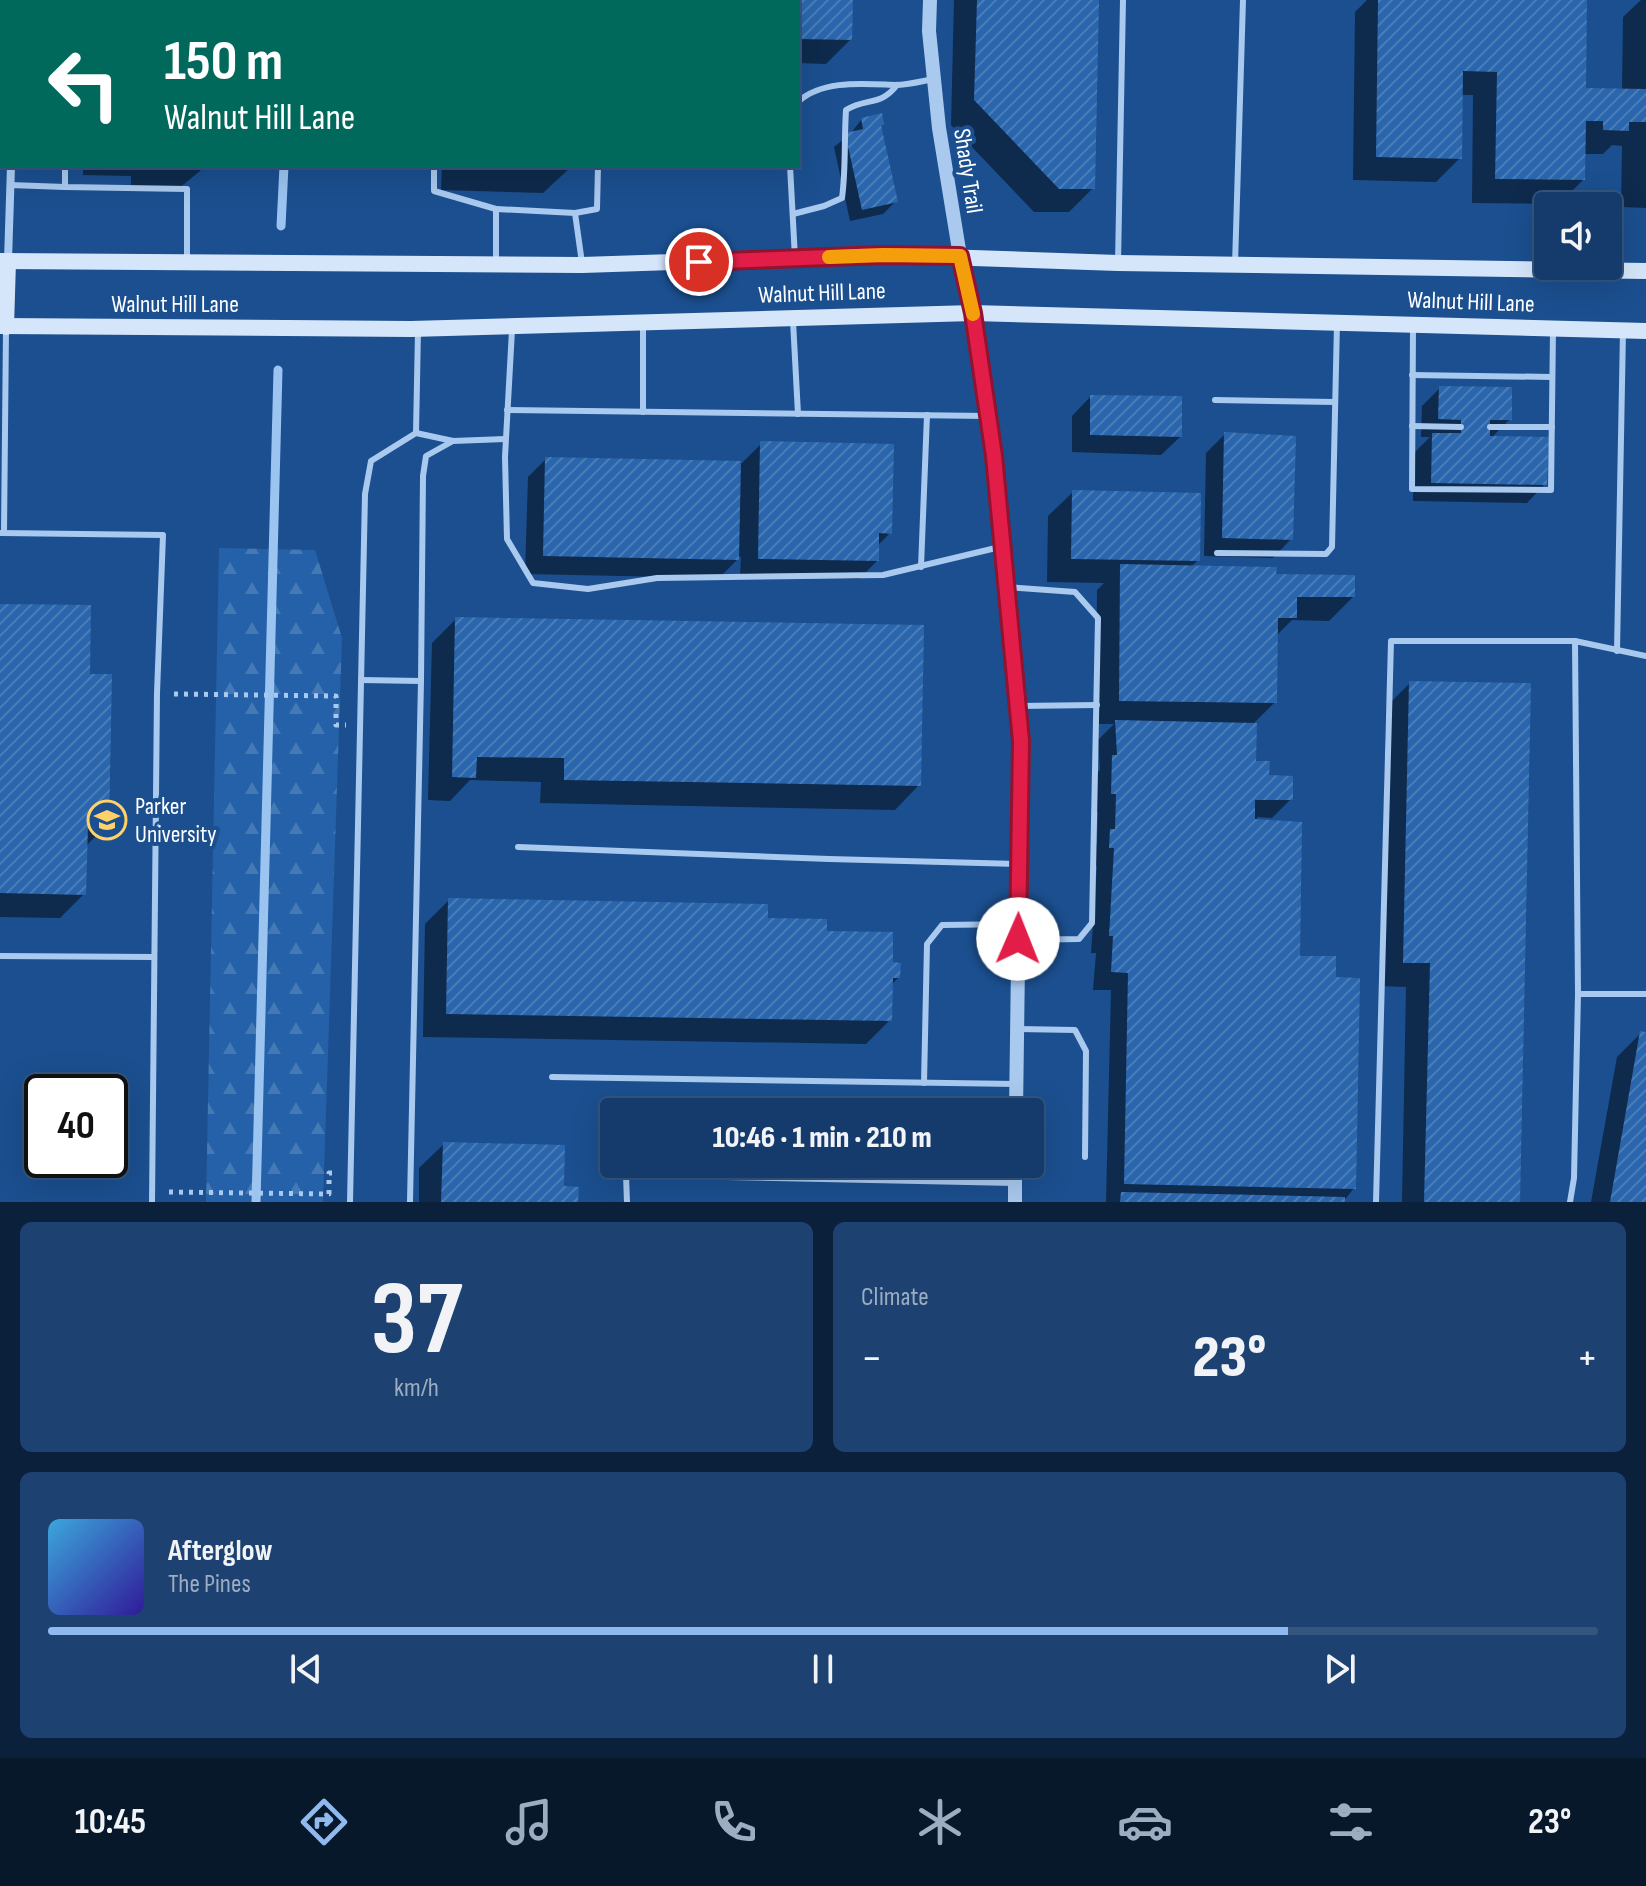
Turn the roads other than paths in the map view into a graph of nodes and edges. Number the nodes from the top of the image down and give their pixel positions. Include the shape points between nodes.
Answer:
1 (930, 0) edge
2 (1123, 0) edge
3 (1243, 0) edge
4 (934, 79) junction
5 (897, 85) junction
6 (800, 100) edge
7 (11, 168) edge
8 (65, 168) edge
9 (434, 168) edge
10 (598, 168) edge
11 (790, 168) edge
12 (10, 185) junction
13 (65, 187) junction
14 (496, 209) junction
15 (575, 213) junction
16 (793, 214) junction
17 (960, 256) junction
18 (795, 259) junction
19 (4, 261) edge
20 (187, 262) junction
21 (1118, 263) junction
22 (496, 264) junction
23 (582, 265) junction
24 (1235, 265) junction
25 (1646, 271) edge
26 (973, 313) junction
27 (792, 318) junction
28 (643, 322) junction
29 (1337, 323) junction
30 (1413, 325) junction
31 (3, 326) edge
32 (512, 326) junction
33 (418, 328) junction
34 (1553, 328) junction
35 (1623, 330) junction
36 (1646, 331) edge
37 (1412, 375) junction
38 (1449, 376) junction
39 (1476, 376) junction
40 (1503, 376) junction
41 (1552, 377) junction
42 (1449, 386) dead end
43 (1476, 386) dead end
44 (1503, 387) dead end
45 (1215, 400) dead end
46 (1335, 402) junction
47 (507, 410) junction
48 (643, 412) junction
49 (798, 414) junction
50 (927, 415) junction
51 (988, 416) junction
52 (1412, 426) junction
53 (1461, 427) dead end
54 (1490, 427) dead end
55 (1552, 427) junction
56 (416, 433) junction
57 (505, 439) junction
58 (453, 441) junction
59 (2, 533) edge
60 (1003, 546) junction
61 (1217, 553) dead end
62 (921, 567) junction
63 (1007, 587) junction
64 (1575, 641) junction
65 (1617, 651) junction
66 (1646, 656) edge
67 (361, 680) junction
68 (421, 681) junction
69 (1097, 705) junction
70 (1018, 706) junction
71 (518, 847) dead end
72 (1019, 864) junction
73 (1018, 924) junction
74 (1018, 939) junction
75 (0, 956) edge
76 (154, 957) junction
77 (1578, 994) junction
78 (1646, 994) edge
79 (1018, 1029) junction
80 (552, 1077) dead end
81 (924, 1083) junction
82 (1016, 1084) junction
83 (1016, 1098) edge
84 (1085, 1157) dead end
85 (1015, 1178) edge
86 (1015, 1183) junction
87 (152, 1202) edge
88 (350, 1202) edge
89 (410, 1202) edge
90 (627, 1202) edge
91 (1015, 1202) edge
92 (1376, 1202) edge
93 (1570, 1202) edge

1 - 4 street, Shady Trail
2 - 21 lane
3 - 24 lane
4 - 5 lane
4 - 17 street, Shady Trail
5 - 6 lane via 817,89
5 - 16 lane via 887,97 846,110 842,198
7 - 12 street
8 - 13 lane
9 - 14 lane via 434,191
10 - 15 lane via 597,209
11 - 16 lane
12 - 13 lane
12 - 19 street
13 - 20 lane via 187,189
14 - 15 lane
14 - 22 lane
15 - 23 lane
16 - 18 lane
17 - 18 main road, Walnut Hill Lane
17 - 21 main road, Walnut Hill Lane
17 - 26 street, Shady Trail
18 - 23 main road, Walnut Hill Lane
19 - 20 main road, Walnut Hill Lane
19 - 31 main road
20 - 22 main road, Walnut Hill Lane
21 - 24 main road, Walnut Hill Lane
22 - 23 main road, Walnut Hill Lane
24 - 25 main road, Walnut Hill Lane
26 - 27 main road, Walnut Hill Lane
26 - 29 main road, Walnut Hill Lane
26 - 51 street, Shady Trail
27 - 28 main road, Walnut Hill Lane
27 - 49 lane
28 - 32 main road, Walnut Hill Lane
28 - 48 lane
29 - 30 main road, Walnut Hill Lane
29 - 46 lane
30 - 34 main road, Walnut Hill Lane
30 - 37 lane
31 - 33 main road, Walnut Hill Lane
31 - 59 lane
32 - 33 main road, Walnut Hill Lane
32 - 47 lane
33 - 56 lane
34 - 35 main road, Walnut Hill Lane
34 - 41 lane
35 - 36 main road, Walnut Hill Lane
35 - 65 lane
37 - 38 lane
37 - 52 lane
38 - 39 lane
38 - 42 lane
39 - 40 lane
39 - 43 lane
40 - 41 lane
40 - 44 lane
41 - 55 lane
45 - 46 lane
46 - 61 lane via 1332,547 1326,554
47 - 48 lane
47 - 57 lane
48 - 49 lane
49 - 50 lane
50 - 51 lane
50 - 62 lane
51 - 60 street, Shady Trail
52 - 53 lane
52 - 55 lane via 1412,489 1520,490 1551,490
54 - 55 lane
56 - 58 lane
56 - 67 lane via 371,461 365,494
57 - 58 lane
57 - 62 lane via 507,539 533,583 588,589 657,578 883,575
58 - 68 lane via 426,456 423,476
59 - 76 lane via 163,535
60 - 62 lane
60 - 63 street, Shady Trail
63 - 69 lane via 1075,592 1098,618
63 - 70 street, Shady Trail
64 - 65 lane
64 - 77 lane
64 - 92 lane via 1391,641
65 - 66 lane
67 - 68 lane
67 - 88 lane
68 - 89 lane
69 - 70 lane
69 - 74 lane via 1092,923 1079,939
70 - 72 street, Shady Trail
71 - 72 lane
72 - 73 street, Shady Trail
73 - 74 street, Shady Trail
73 - 81 lane via 942,925 927,944
74 - 79 street, Shady Trail
75 - 76 lane
76 - 87 lane
77 - 78 lane
77 - 93 lane
79 - 82 street, Shady Trail
79 - 84 lane via 1075,1030 1086,1051
80 - 81 lane
81 - 82 lane
82 - 83 street, Shady Trail
85 - 86 street
86 - 90 lane via 626,1175
86 - 91 street

